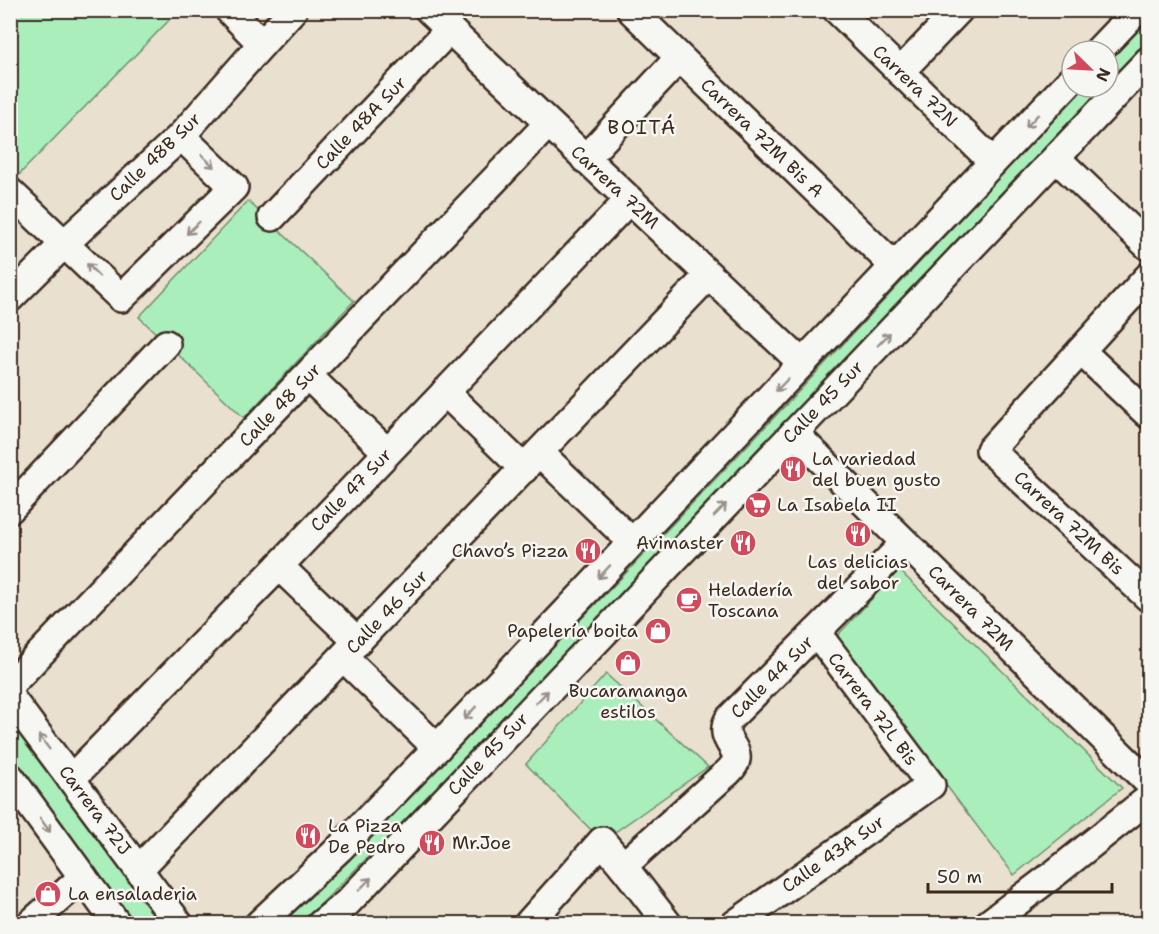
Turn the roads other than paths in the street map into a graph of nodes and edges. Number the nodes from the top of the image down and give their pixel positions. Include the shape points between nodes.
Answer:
1 (229, 10) edge
2 (293, 10) edge
3 (429, 10) edge
4 (631, 10) edge
5 (837, 10) edge
6 (959, 10) edge
7 (1137, 10) edge
8 (450, 30) junction
9 (1109, 39) edge
10 (262, 44) junction
11 (679, 58) junction
12 (1149, 61) edge
13 (900, 72) junction
14 (1060, 92) edge
15 (548, 124) junction
16 (181, 136) junction
17 (1056, 158) junction
18 (585, 159) junction
19 (993, 162) junction
20 (10, 192) edge
21 (628, 200) junction
22 (272, 217) dead end
23 (64, 244) junction
24 (1149, 246) edge
25 (894, 266) junction
26 (709, 275) junction
27 (1149, 277) edge
28 (10, 298) edge
29 (166, 344) dead end
30 (1081, 351) junction
31 (802, 363) junction
32 (308, 376) junction
33 (445, 392) junction
34 (1149, 414) edge
35 (794, 434) junction
36 (387, 452) junction
37 (532, 461) junction
38 (10, 509) edge
39 (632, 542) junction
40 (905, 543) junction
41 (279, 566) junction
42 (1149, 597) edge
43 (816, 632) junction
44 (351, 650) junction
45 (10, 686) edge
46 (10, 697) edge
47 (437, 748) junction
48 (10, 777) edge
49 (71, 779) junction
50 (1149, 782) edge
51 (931, 785) joint
52 (1149, 799) edge
53 (623, 866) junction
54 (139, 870) junction
55 (83, 877) junction
56 (30, 924) edge
57 (117, 924) edge
58 (179, 924) edge
59 (259, 924) edge
60 (321, 924) edge
61 (528, 924) edge
62 (668, 924) edge
63 (735, 924) edge
64 (988, 924) edge

1 - 10 street
2 - 10 street, Calle 48B Sur
3 - 8 street, Carrera 72M
4 - 11 street, Carrera 72M Bis A
5 - 13 street, Carrera 72N
6 - 13 street
7 - 9 street
8 - 15 street, Carrera 72M
8 - 22 street, Calle 48A Sur
10 - 16 street, Calle 48B Sur
11 - 18 street
11 - 25 street, Carrera 72M Bis A
12 - 17 street, Calle 45 Sur
13 - 19 street, Carrera 72N
14 -> 19 street
15 - 18 street, Carrera 72M
15 - 32 street, Calle 48 Sur
16 - 23 street, Calle 48B Sur
16 -> 23 street via 234,187 121,298
17 - 24 street
35 -> 17 street, Calle 45 Sur
18 - 21 street, Carrera 72M
19 - 25 street
20 - 23 street
21 - 26 street, Carrera 72M
21 - 33 street, Calle 47 Sur
23 - 28 street, Calle 48B Sur
25 - 31 street
26 - 31 street, Carrera 72M
26 - 37 street, Calle 46 Sur
27 - 30 street
29 - 38 street
30 - 34 street
30 - 42 street, Carrera 72M Bis via 990,450
31 -> 39 street
32 - 36 street
32 - 45 street, Calle 48 Sur
33 - 36 street, Calle 47 Sur
33 - 37 street
35 - 40 street, Carrera 72M
60 -> 35 street, Calle 45 Sur via 347,903
36 - 41 street, Calle 47 Sur
37 - 39 street
37 - 44 street, Calle 46 Sur
39 -> 47 street
40 - 43 street, Calle 44 Sur
40 - 50 street, Carrera 72M
41 - 44 street
41 - 49 street, Calle 47 Sur
43 - 51 street, Carrera 72L Bis
43 - 53 street, Calle 44 Sur via 729,719 725,734 737,759 731,770
44 - 47 street
44 - 54 street, Calle 46 Sur
49 -> 46 street, Carrera 72J
47 - 59 street
48 -> 55 street
49 - 54 street, Carrera 72J
51 - 63 street, Calle 43A Sur
52 - 64 street
53 - 61 street via 602,841
53 - 62 street
54 - 58 street, Carrera 72J
55 - 56 street
55 - 57 street

